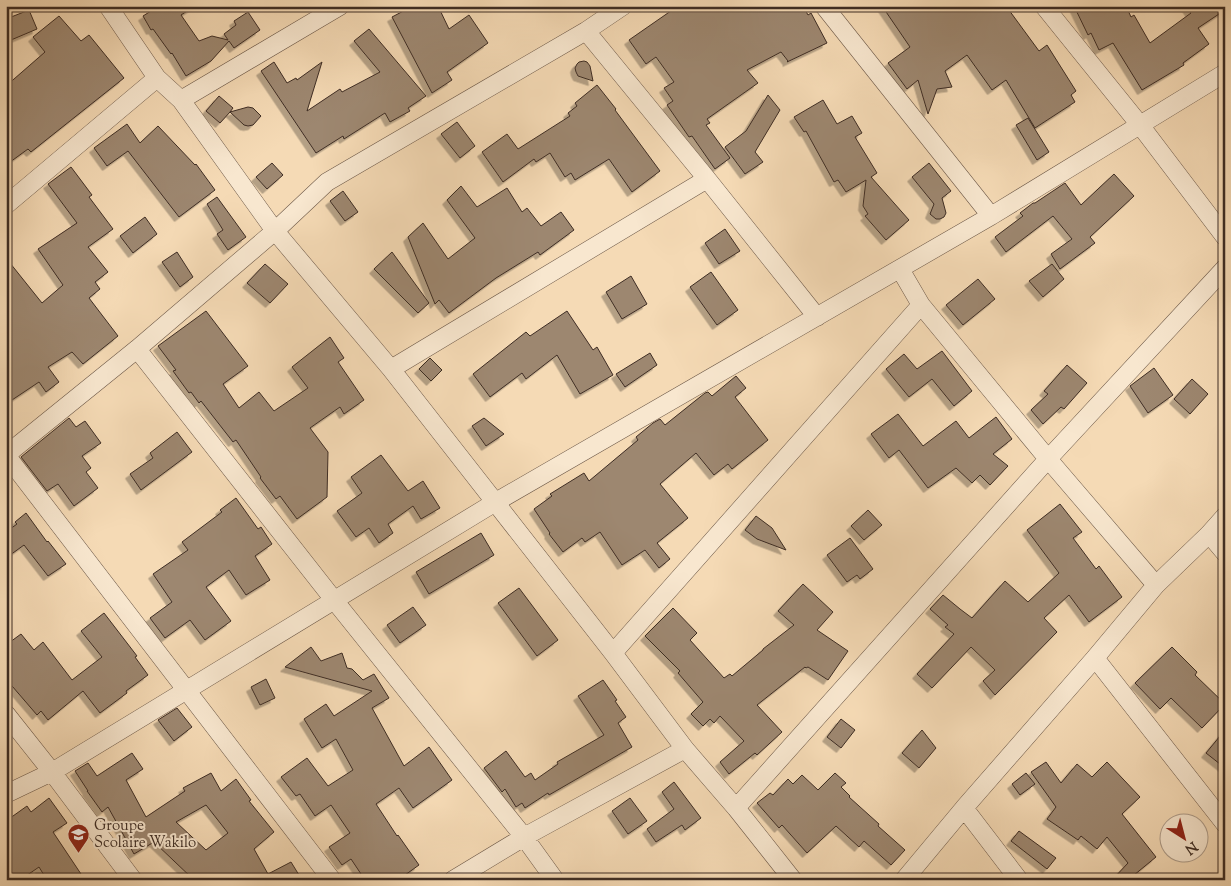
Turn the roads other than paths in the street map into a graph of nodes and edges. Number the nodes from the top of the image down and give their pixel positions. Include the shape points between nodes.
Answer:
1 (108, 6) edge
2 (340, 6) edge
3 (623, 6) edge
4 (824, 6) edge
5 (1044, 6) edge
6 (586, 31) junction
7 (1225, 72) edge
8 (157, 78) junction
9 (181, 100) junction
10 (1140, 125) junction
11 (707, 179) junction
12 (6, 205) edge
13 (991, 216) junction
14 (275, 231) junction
15 (1225, 237) edge
16 (900, 268) junction
17 (1225, 268) edge
18 (921, 305) junction
19 (817, 316) junction
20 (137, 349) junction
21 (391, 369) junction
22 (6, 455) edge
23 (1048, 459) junction
24 (494, 502) junction
25 (1225, 516) edge
26 (1209, 534) junction
27 (1225, 553) edge
28 (1156, 585) junction
29 (334, 600) junction
30 (613, 653) junction
31 (1095, 658) junction
32 (186, 690) junction
33 (6, 714) edge
34 (685, 749) junction
35 (52, 772) junction
36 (6, 794) edge
37 (736, 808) junction
38 (964, 808) junction
39 (1225, 824) edge
40 (524, 837) junction
41 (133, 880) edge
42 (332, 880) edge
43 (454, 880) edge
44 (555, 880) edge
45 (793, 880) edge
46 (904, 880) edge
47 (1019, 880) edge

1 - 8 street
2 - 9 street
3 - 6 street
4 - 13 street
5 - 10 street
6 - 11 street
6 - 14 street via 327,182
7 - 10 street
8 - 9 street
8 - 12 street
9 - 14 street
10 - 13 street
10 - 15 street
11 - 19 street
11 - 21 street
13 - 16 street
14 - 20 street
14 - 21 street
16 - 18 street
16 - 19 street
17 - 23 street
18 - 23 street
18 - 30 street
19 - 24 street
20 - 22 street
20 - 29 street
21 - 24 street
22 - 32 street
23 - 28 street
23 - 37 street
24 - 29 street
24 - 30 street
25 - 26 street
26 - 27 street
26 - 28 street
28 - 31 street
29 - 32 street
29 - 40 street
30 - 34 street
31 - 38 street
31 - 39 street
32 - 35 street
32 - 42 street
33 - 35 street
34 - 37 street
34 - 40 street
35 - 36 street
35 - 41 street
37 - 45 street
38 - 46 street
38 - 47 street
40 - 43 street
40 - 44 street

